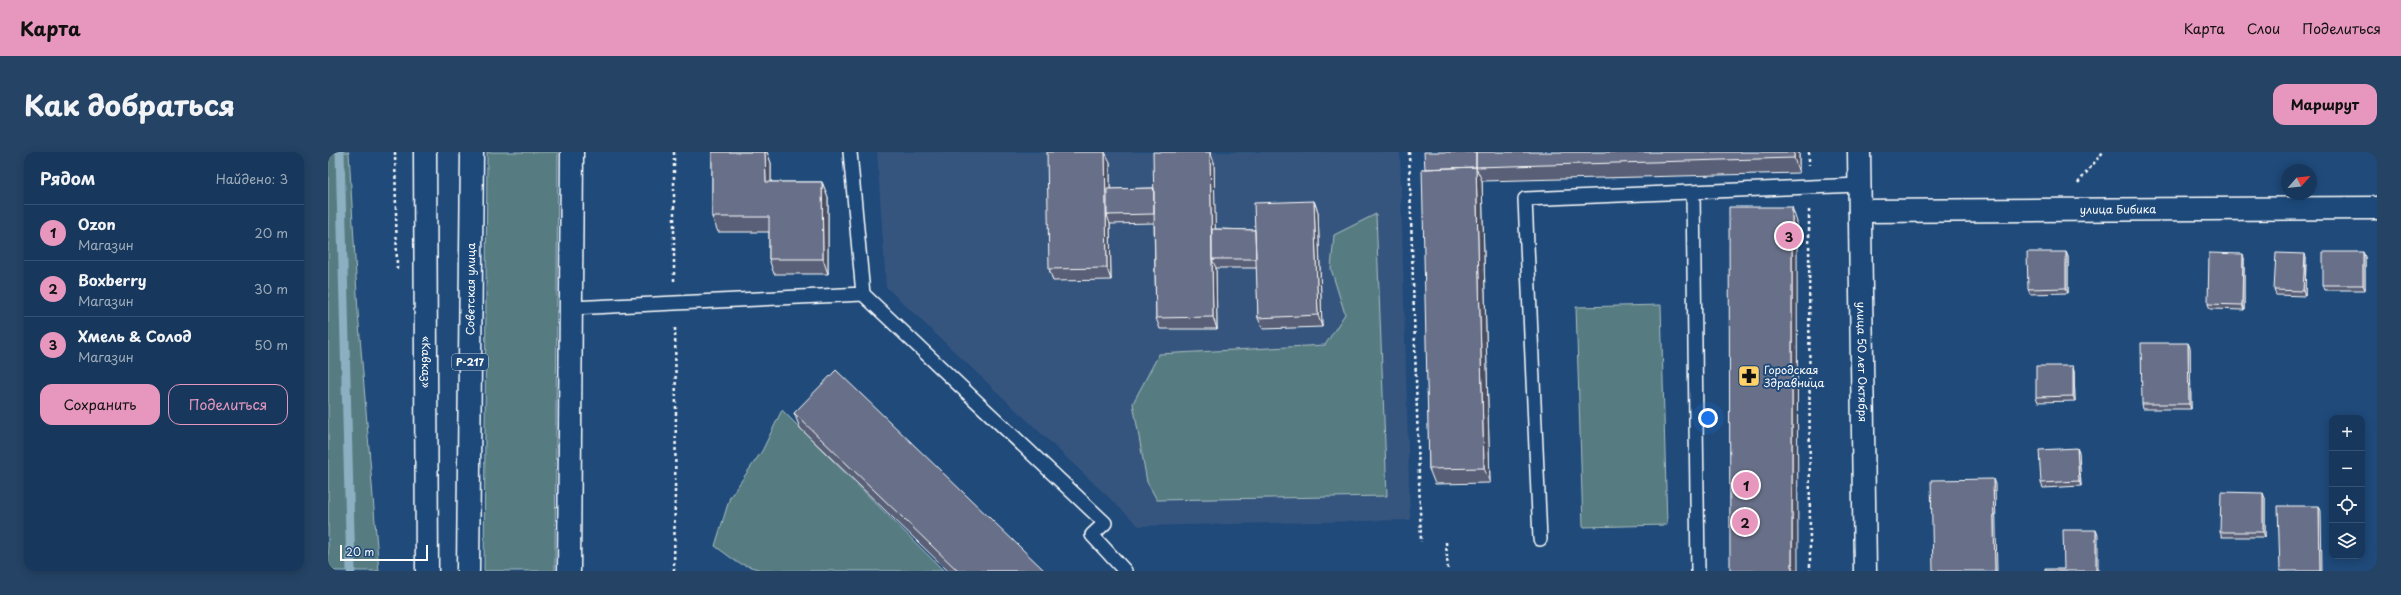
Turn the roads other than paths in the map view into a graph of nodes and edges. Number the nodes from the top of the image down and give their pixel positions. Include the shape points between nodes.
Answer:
1 (425, 152) edge
2 (472, 152) edge
3 (572, 152) edge
4 (850, 152) edge
5 (1859, 152) edge
6 (1859, 185) junction
7 (1693, 193) junction
8 (2377, 208) edge
9 (1860, 211) junction
10 (863, 294) junction
11 (571, 308) junction
12 (1540, 539) dead end
13 (427, 571) edge
14 (468, 571) edge
15 (569, 571) edge
16 (1125, 571) edge
17 (1698, 571) edge
18 (1865, 571) edge

1 - 13 main road, «Кавказ»
2 - 14 main road, Советская улица / Р-217
3 - 11 main road
4 - 10 lane
5 - 6 main road, улица 50 лет Октября
6 - 7 lane
6 - 9 main road, улица 50 лет Октября
7 - 12 lane via 1525,199
7 - 17 lane
8 - 9 main road, улица Бибика
9 - 18 main road, улица 50 лет Октября
10 - 11 lane
10 - 16 lane via 1105,523 1092,536
11 - 15 main road

